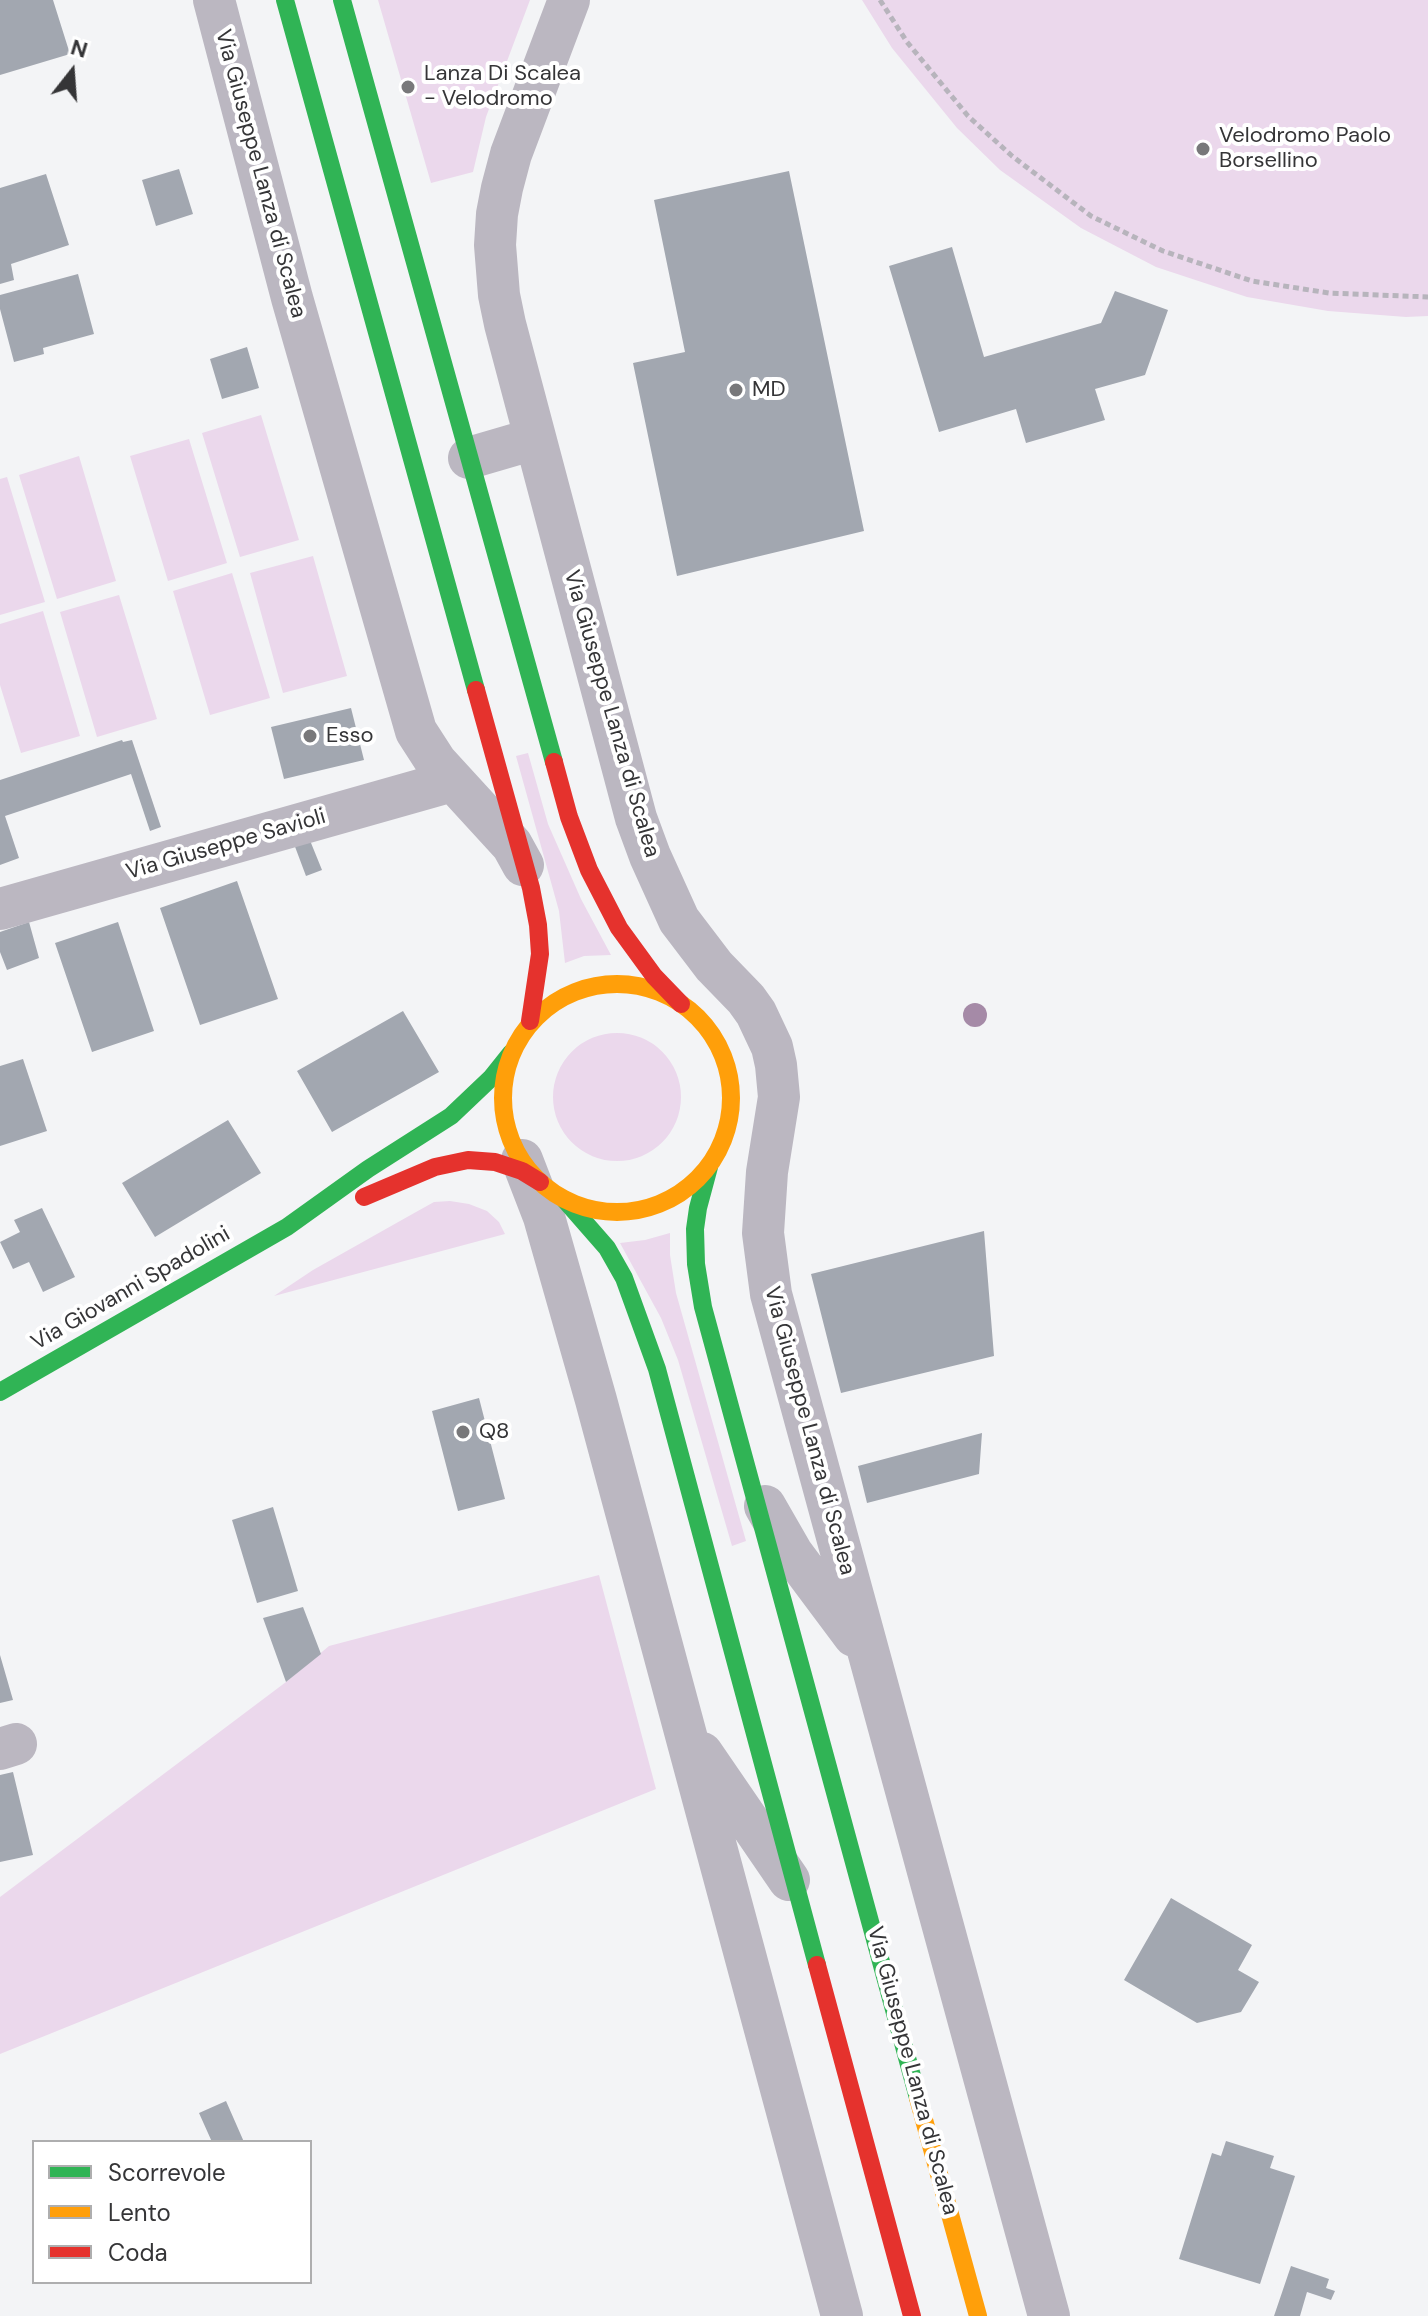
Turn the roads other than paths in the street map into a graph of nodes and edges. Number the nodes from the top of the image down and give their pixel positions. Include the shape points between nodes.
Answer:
1 (214, 0) edge
2 (285, 0) edge
3 (342, 0) edge
4 (569, 0) edge
5 (534, 439) junction
6 (469, 458) junction
7 (452, 781) junction
8 (526, 869) junction
9 (0, 909) edge
10 (681, 1004) junction
11 (530, 1021) junction
12 (511, 1053) junction
13 (709, 1167) junction
14 (530, 1172) junction
15 (565, 1200) junction
16 (287, 1227) junction
17 (0, 1392) edge
18 (744, 1456) junction
19 (876, 1684) junction
20 (679, 1705) junction
21 (797, 1892) junction
22 (842, 2316) edge
23 (912, 2316) edge
24 (978, 2316) edge
25 (1049, 2316) edge

1 - 7 street, Via Giuseppe Lanza di Scalea via 405,697 416,731
2 - 8 street, Via Giuseppe Lanza di Scalea
3 - 6 street
4 - 5 street, Via Giuseppe Lanza di Scalea via 511,154 497,214 499,295
5 - 6 street
5 - 19 street, Via Giuseppe Lanza di Scalea via 650,856 679,920 756,1013 772,1047 779,1097 764,1212 768,1279
6 - 10 street via 579,845 619,928
7 - 8 street, Via Giuseppe Lanza di Scalea via 512,845
7 - 9 street, Via Giuseppe Savioli
8 - 11 street, Via Giuseppe Lanza di Scalea via 540,940
10 - 11 street via 632,985 592,985 548,1004
10 - 13 street via 703,1025 724,1058 731,1093 718,1151
11 - 12 street
12 - 14 street via 503,1109 510,1136
12 - 16 street, Via Giovanni Spadolini via 451,1116
13 - 15 street via 679,1196 637,1214 608,1214
13 - 18 street, Via Giuseppe Lanza di Scalea via 695,1229 698,1285
14 - 15 street
14 - 16 street, Via Giovanni Spadolini via 495,1162 452,1162
14 - 20 street
15 - 21 street via 607,1248 645,1333
16 - 17 street, Via Giovanni Spadolini
18 - 19 street, Via Giuseppe Lanza di Scalea via 775,1525 851,1631
18 - 24 street, Via Giuseppe Lanza di Scalea
19 - 25 street, Via Giuseppe Lanza di Scalea
20 - 21 street via 711,1767
20 - 22 street
21 - 23 street

